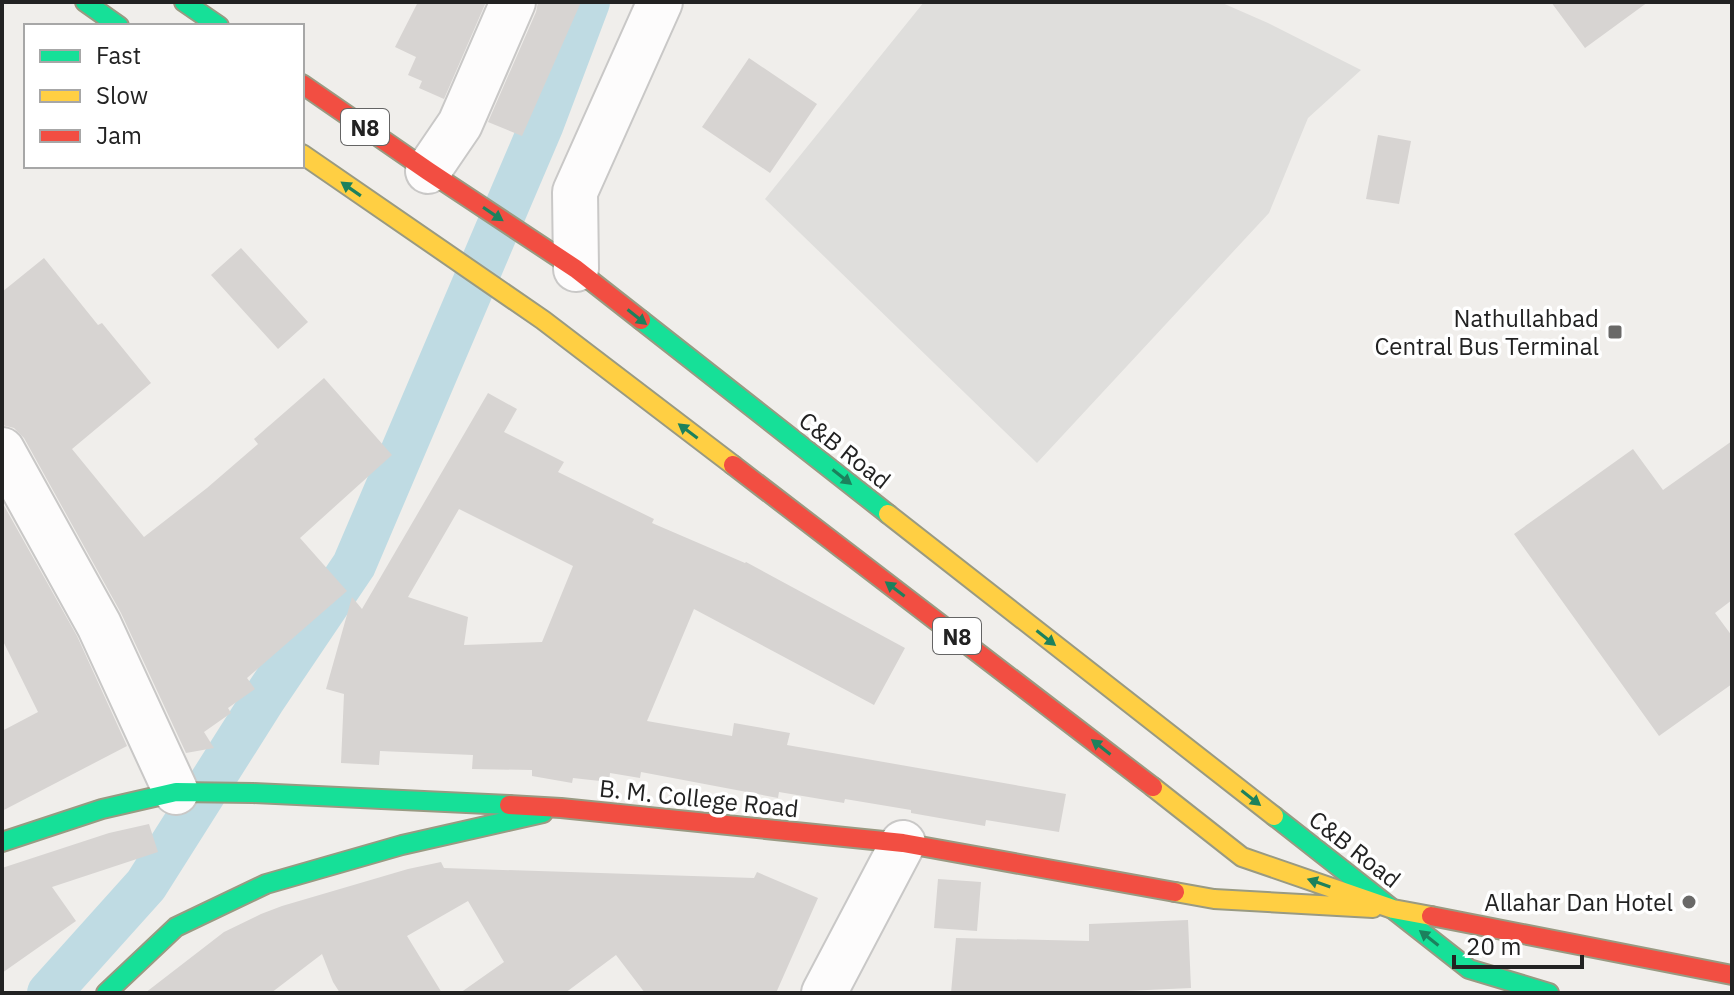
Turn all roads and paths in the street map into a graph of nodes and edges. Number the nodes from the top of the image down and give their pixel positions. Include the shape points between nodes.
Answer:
1 (85, 2) edge
2 (184, 2) edge
3 (513, 2) edge
4 (660, 2) edge
5 (116, 24) edge
6 (216, 24) edge
7 (304, 85) edge
8 (304, 155) edge
9 (428, 171) junction
10 (576, 269) junction
11 (2, 450) edge
12 (176, 792) junction
13 (561, 808) junction
14 (2, 842) edge
15 (903, 843) junction
16 (1393, 909) junction
17 (1732, 975) edge
18 (106, 993) edge
19 (824, 993) edge
20 (1549, 993) edge

1 - 5 main road
2 - 6 main road
3 - 9 street via 460,124
4 - 10 street via 575,192
7 - 9 main road, C&B Road / N8
16 -> 8 main road, C&B Road / N8 via 1242,857 543,320
9 -> 10 main road, C&B Road / N8
10 -> 16 main road, C&B Road / N8
11 - 12 street via 99,625
12 - 13 main road, B. M. College Road
12 - 14 main road, B. M. College Road via 102,809
13 - 15 main road, B. M. College Road
13 - 18 main road via 266,884 176,927
15 - 16 main road, B. M. College Road via 1214,899
15 - 19 street
16 - 17 main road, N8
20 -> 16 main road, N8 via 1469,969

